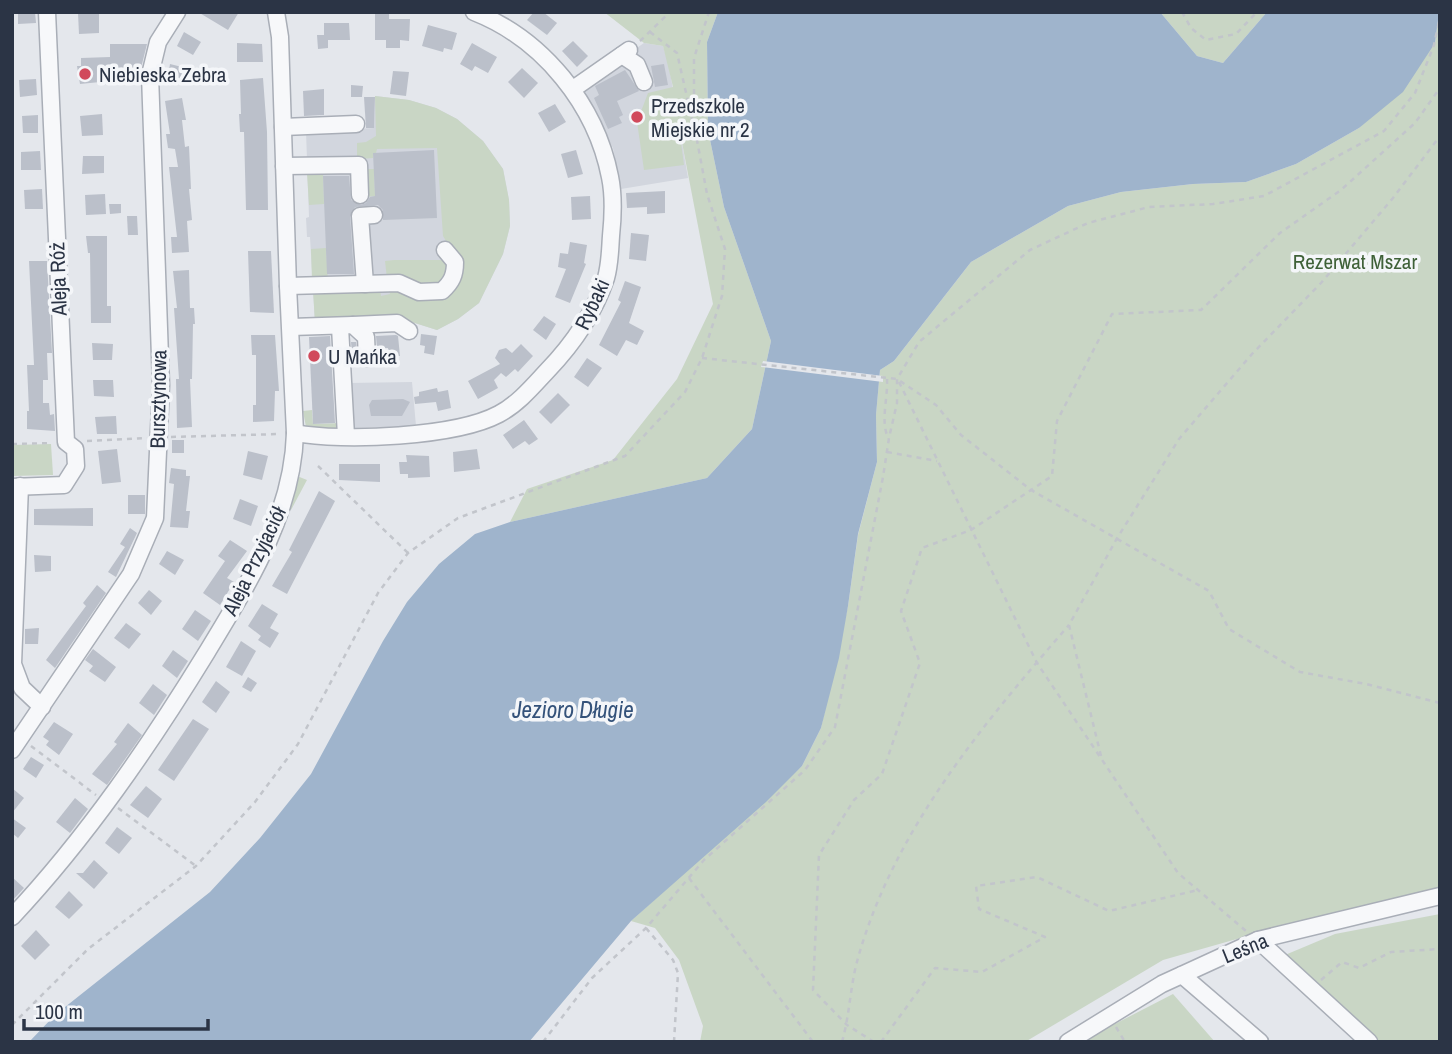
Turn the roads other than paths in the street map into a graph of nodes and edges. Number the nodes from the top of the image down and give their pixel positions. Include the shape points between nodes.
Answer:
1 (47, 12) edge
2 (177, 12) edge
3 (276, 12) edge
4 (474, 12) edge
5 (644, 82) dead end
6 (573, 89) junction
7 (356, 124) dead end
8 (283, 127) junction
9 (284, 166) junction
10 (360, 195) dead end
11 (374, 215) dead end
12 (445, 250) dead end
13 (365, 284) junction
14 (288, 286) junction
15 (346, 326) junction
16 (290, 327) junction
17 (409, 331) dead end
18 (367, 358) dead end
19 (291, 433) junction
20 (346, 436) junction
21 (16, 486) edge
22 (42, 707) junction
23 (18, 745) edge
24 (1440, 896) edge
25 (12, 917) edge
26 (1258, 940) junction
27 (1182, 975) junction
28 (1068, 1042) edge
29 (1260, 1042) edge
30 (1369, 1042) edge

1 - 21 street, Aleja Róż via 65,442 75,449 76,466 64,485
2 - 22 street, Bursztynowa via 158,42 150,75 161,385 155,518 131,574
3 - 8 street, Aleja Przyjaciół
4 - 6 street, Rybaki via 523,40
5 - 6 street via 625,53
6 - 20 street, Rybaki via 600,142 612,194 606,277 584,326 543,376 499,414 447,430
7 - 8 street
8 - 9 street, Aleja Przyjaciół
9 - 10 street via 359,165
9 - 14 street, Aleja Przyjaciół
11 - 13 street via 360,216
12 - 13 street via 455,262 455,273 442,292 419,292 400,283
13 - 14 street
14 - 16 street, Aleja Przyjaciół
15 - 16 street
15 - 17 street via 397,323
15 - 18 street via 366,337
15 - 20 street
16 - 19 street, Aleja Przyjaciół
19 - 20 street, Rybaki
19 - 25 street, Aleja Przyjaciół via 295,453 287,494 259,561 227,618 172,709 106,803
21 - 22 street via 13,664 22,688
22 - 23 street, Bursztynowa
24 - 26 street, Leśna
26 - 27 street, Leśna
26 - 30 street
27 - 28 street, Leśna
27 - 29 street

